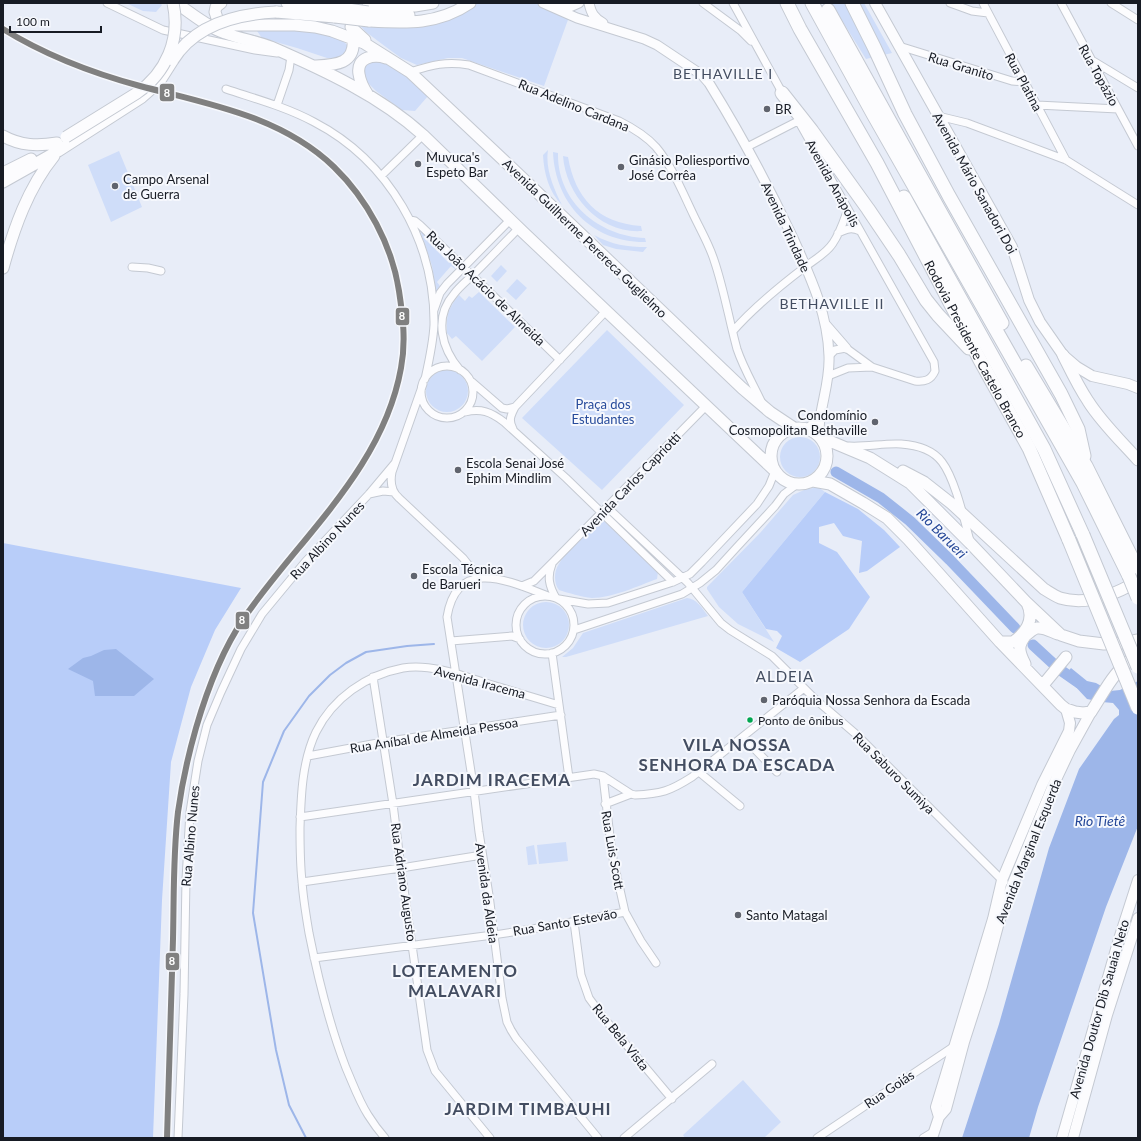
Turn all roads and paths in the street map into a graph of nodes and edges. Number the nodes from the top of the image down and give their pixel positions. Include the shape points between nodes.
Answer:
1 (108, 3) edge
2 (176, 3) edge
3 (220, 3) edge
4 (287, 3) edge
5 (346, 3) edge
6 (433, 3) edge
7 (462, 3) edge
8 (470, 3) edge
9 (543, 3) edge
10 (579, 3) edge
11 (589, 3) edge
12 (703, 3) edge
13 (733, 3) edge
14 (781, 3) edge
15 (787, 3) edge
16 (792, 3) edge
17 (812, 3) edge
18 (852, 3) edge
19 (875, 3) edge
20 (950, 3) edge
21 (983, 3) edge
22 (1061, 3) edge
23 (1111, 3) edge
24 (826, 6) edge
25 (554, 7) junction
26 (334, 12) junction
27 (369, 12) edge
28 (988, 13) junction
29 (1138, 20) edge
30 (351, 27) junction
31 (613, 29) junction
32 (800, 29) junction
33 (353, 38) junction
34 (756, 46) junction
35 (899, 46) junction
36 (375, 49) junction
37 (289, 55) junction
38 (1090, 59) junction
39 (173, 60) junction
40 (392, 61) junction
41 (311, 66) junction
42 (829, 66) junction
43 (410, 72) junction
44 (1025, 82) junction
45 (1138, 88) edge
46 (226, 89) dead end
47 (858, 89) junction
48 (782, 93) junction
49 (368, 96) junction
50 (277, 105) junction
51 (1037, 105) junction
52 (1118, 109) junction
53 (938, 116) junction
54 (798, 121) junction
55 (423, 135) junction
56 (3, 136) edge
57 (62, 144) junction
58 (1138, 146) edge
59 (747, 147) junction
60 (1066, 160) junction
61 (3, 173) edge
62 (381, 176) junction
63 (3, 182) edge
64 (1138, 205) edge
65 (848, 209) junction
66 (410, 220) junction
67 (510, 220) junction
68 (519, 228) junction
69 (860, 231) junction
70 (838, 233) junction
71 (806, 266) junction
72 (132, 267) dead end
73 (464, 267) junction
74 (3, 268) edge
75 (162, 271) dead end
76 (473, 275) junction
77 (606, 311) junction
78 (728, 311) junction
79 (433, 315) junction
80 (747, 316) junction
81 (826, 325) junction
82 (733, 331) junction
83 (846, 348) junction
84 (1063, 355) junction
85 (829, 356) junction
86 (560, 360) junction
87 (980, 360) junction
88 (872, 367) junction
89 (460, 370) junction
90 (828, 376) junction
91 (470, 380) junction
92 (424, 382) junction
93 (1009, 385) junction
94 (1138, 388) edge
95 (706, 406) junction
96 (515, 407) junction
97 (764, 407) junction
98 (429, 411) junction
99 (465, 412) junction
100 (411, 419) junction
101 (819, 420) junction
102 (794, 428) junction
103 (807, 429) junction
104 (514, 431) junction
105 (820, 437) junction
106 (848, 448) junction
107 (1138, 460) edge
108 (395, 463) junction
109 (1086, 466) junction
110 (774, 470) junction
111 (813, 481) junction
112 (796, 485) junction
113 (394, 492) junction
114 (369, 494) junction
115 (607, 507) junction
116 (601, 513) junction
117 (962, 514) junction
118 (1109, 523) junction
119 (970, 543) junction
120 (553, 562) junction
121 (1138, 570) edge
122 (477, 578) junction
123 (682, 578) junction
124 (1138, 580) edge
125 (673, 582) junction
126 (522, 586) junction
127 (693, 588) junction
128 (548, 596) junction
129 (557, 598) junction
130 (1138, 598) edge
131 (1026, 602) junction
132 (574, 630) junction
133 (1061, 635) junction
134 (520, 639) junction
135 (1138, 640) edge
136 (451, 641) junction
137 (1000, 642) junction
138 (552, 653) junction
139 (1138, 654) edge
140 (1066, 657) dead end
141 (1138, 668) edge
142 (1029, 672) junction
143 (456, 674) junction
144 (373, 677) junction
145 (1046, 681) junction
146 (804, 688) junction
147 (559, 705) junction
148 (1138, 708) edge
149 (1066, 709) junction
150 (1092, 710) junction
151 (560, 715) junction
152 (465, 729) junction
153 (743, 737) junction
154 (383, 742) junction
155 (308, 756) junction
156 (699, 772) junction
157 (778, 772) dead end
158 (603, 776) junction
159 (569, 778) junction
160 (474, 791) junction
161 (631, 794) junction
162 (393, 804) junction
163 (606, 804) junction
164 (740, 806) dead end
165 (300, 817) junction
166 (482, 855) junction
167 (401, 868) junction
168 (1002, 880) junction
169 (1138, 880) edge
170 (302, 882) junction
171 (1011, 888) junction
172 (625, 912) junction
173 (1138, 918) edge
174 (574, 922) junction
175 (493, 935) junction
176 (412, 944) junction
177 (314, 958) junction
178 (656, 963) dead end
179 (964, 1042) junction
180 (954, 1046) junction
181 (712, 1064) dead end
182 (672, 1099) junction
183 (939, 1117) junction
184 (932, 1135) edge
185 (178, 1138) edge
186 (385, 1138) edge
187 (490, 1138) edge
188 (598, 1138) edge
189 (624, 1138) edge
190 (817, 1138) edge
191 (923, 1138) edge
192 (1062, 1138) edge
193 (1073, 1138) edge

1 - 37 street via 163,30
2 - 37 main road via 224,33 260,43
2 - 39 main road via 180,28
2 - 57 main road, bridge via 176,28 167,59 160,72 148,86
3 - 33 main road via 215,12 221,23 315,27
4 - 26 main road
5 - 30 street
6 - 27 main road
7 - 27 main road via 418,15
8 - 27 main road via 451,14 407,22
9 - 25 street
10 - 25 street via 570,7
11 - 31 street via 593,16
12 - 34 street via 741,31
13 - 34 street, Avenida Anápolis
14 - 32 highway
15 - 32 highway, Rodovia Presidente Castelo Branco
16 - 42 highway, Rodovia Presidente Castelo Branco
17 - 47 highway, Rodovia Presidente Castelo Branco
18 - 109 highway via 905,114 1061,394 1078,429
19 - 35 main road, Avenida Mário Sanadori Doi
20 - 28 street via 972,11
21 - 28 street, Rua Platina
22 - 38 street, Rua Topázio
23 - 29 street
24 - 47 highway, Rodovia Presidente Castelo Branco
24 - 109 highway, Rodovia Presidente Castelo Branco via 1023,361
25 - 31 street via 577,18
26 - 27 main road, bridge
26 - 39 main road, bridge via 276,12 237,16 218,23 189,40
28 - 44 street, Rua Platina
30 - 33 street
30 - 36 main road
31 - 59 street, Avenida Trindade via 657,45 702,75 713,88
32 - 42 highway
32 - 87 highway, Rodovia Presidente Castelo Branco via 877,163
33 - 36 main road
33 - 41 main road via 352,52 346,60 337,64
34 - 48 street, Avenida Anápolis
35 - 44 street, Rua Granito via 1012,81
35 - 53 main road, Avenida Mário Sanadori Doi
36 - 40 main road, Avenida Guilherme Perereca Guglielmo
37 - 41 main road
37 - 50 street via 289,70
38 - 45 street
38 - 52 street, Rua Topázio
39 - 57 main road via 151,90
40 - 43 main road, Avenida Guilherme Perereca Guglielmo
40 - 49 main road via 372,56 361,64 358,70 359,77
41 - 49 main road
42 - 93 highway, Rodovia Presidente Castelo Branco
43 - 78 street, Rua Adelino Cardana via 446,63 469,65 632,127 664,158 714,259
43 - 97 main road, Avenida Guilherme Perereca Guglielmo
44 - 51 street, Rua Platina
46 - 50 street
47 - 118 highway, Rodovia Presidente Castelo Branco via 1083,483
48 - 54 street, Avenida Anápolis
48 - 87 highway via 868,208 926,300
49 - 55 main road
50 - 62 street via 339,137 361,154
51 - 52 street
51 - 60 street, Rua Platina
52 - 58 street, Rua Topázio
53 - 60 street via 966,123
53 - 84 main road, Avenida Mário Sanadori Doi via 1012,247 1029,300 1040,322
54 - 59 street
54 - 65 street, Avenida Anápolis
55 - 62 street
55 - 67 main road
56 - 57 main road via 19,144
57 - 61 main road
57 - 63 main road
57 - 74 main road via 27,199
59 - 71 street, Avenida Trindade
60 - 64 street
62 - 66 street
65 - 69 street, Avenida Anápolis
65 - 70 street
66 - 73 street, Rua João Acácio de Almeida via 420,225
66 - 79 street via 427,265
67 - 68 main road
67 - 73 street
68 - 76 street
68 - 77 main road
69 - 70 street via 850,228
69 - 88 street, Avenida Anápolis via 934,362 935,371 930,378 915,381
70 - 71 street via 828,250
71 - 80 street
71 - 81 street, Avenida Trindade
72 - 75 street
73 - 76 street, Rua João Acácio de Almeida
73 - 79 street via 440,293
76 - 86 street, Rua João Acácio de Almeida
76 - 89 street via 451,297 442,320 445,346
77 - 86 street
77 - 95 main road
78 - 80 street via 737,317
78 - 82 street, Rua Adelino Cardana
79 - 92 street via 432,341
80 - 82 street
81 - 83 street
81 - 85 street, Avenida Trindade
82 - 97 street, Rua Adelino Cardana via 742,362
83 - 85 street via 835,350
83 - 88 street
84 - 94 main road, Avenida Mário Sanadori Doi via 1076,367 1092,376
84 - 107 main road via 1089,403
85 - 90 street, Avenida Trindade
86 - 96 street
87 - 93 highway
87 - 148 highway, Rodovia Presidente Castelo Branco, bridge via 1029,448
88 - 90 street via 848,368
89 - 91 street
89 - 92 street via 441,367 431,372
90 - 101 street, Avenida Trindade
91 - 96 street via 502,408
91 - 99 street via 473,396
92 - 98 street via 422,398
92 - 100 street
93 - 141 highway, Rodovia Presidente Castelo Branco, bridge via 1044,449
95 - 110 main road
95 - 115 street, Avenida Carlos Capriotti
96 - 104 street via 510,421
97 - 102 main road, Avenida Guilherme Perereca Guglielmo
98 - 99 street via 438,417 447,418
98 - 100 street via 419,411
99 - 104 street via 489,412
100 - 108 street
101 - 103 street
101 - 105 street, Avenida Trindade
102 - 103 main road
102 - 110 main road via 781,434 773,445 770,457
103 - 105 main road
104 - 116 street
105 - 106 main road
105 - 111 main road via 827,458 823,471
106 - 117 main road via 883,460 924,482
106 - 117 street via 905,444 933,454 942,462 949,475
106 - 119 main road via 881,464 910,483
108 - 113 street via 391,482
108 - 114 street, Rua Albino Nunes
109 - 118 highway, Rodovia Presidente Castelo Branco
110 - 112 main road via 779,477
110 - 123 street via 766,492 756,504 702,562
111 - 112 main road
111 - 137 main road via 830,484 887,518
112 - 127 street via 784,494 716,570
113 - 114 street, Rua Albino Nunes
113 - 122 street via 463,558
114 - 185 street, Rua Albino Nunes via 305,562 262,614 241,649 207,725 198,761 189,827
115 - 116 street, Avenida Carlos Capriotti
115 - 123 street, Rua Saburo Sumiya
116 - 120 street, Avenida Carlos Capriotti
116 - 125 street
117 - 119 street
117 - 124 main road via 1044,589 1059,598 1073,601 1102,597
118 - 121 highway, Rodovia Presidente Castelo Branco
118 - 130 highway, bridge
119 - 131 main road
120 - 126 street, Avenida Carlos Capriotti via 534,581
120 - 129 street via 549,578 550,586
122 - 126 street via 493,578
122 - 136 street, Avenida da Aldeia via 462,586 452,598 447,617
123 - 125 street
123 - 127 street, Rua Saburo Sumiya
125 - 129 street via 603,604
126 - 128 street
127 - 132 street
127 - 146 street, Rua Saburo Sumiya via 721,623 772,656
128 - 129 street
128 - 134 street via 534,598 522,607 517,621
129 - 132 street via 566,604 572,613
131 - 133 main road
131 - 137 main road via 1030,609 1029,625 1013,642
132 - 138 street via 567,645
133 - 135 main road via 1093,643
133 - 142 main road via 1037,628 1021,641 1020,650
134 - 136 street via 512,636
134 - 138 street via 533,652
136 - 143 street, Avenida da Aldeia
137 - 142 main road
138 - 147 street
139 - 150 main road, Avenida Marginal Esquerda via 1114,675
140 - 145 main road
142 - 145 main road
143 - 144 street, Avenida Iracema via 414,667
143 - 147 street, Avenida Iracema
143 - 152 street, Avenida da Aldeia
144 - 154 street, Rua Adriano Augusto
144 - 155 street, Avenida Iracema via 363,681 332,708 316,733
145 - 149 main road
146 - 153 street
146 - 168 street, Rua Saburo Sumiya via 874,751
147 - 151 street
149 - 150 main road via 1083,713
149 - 168 main road, Avenida Marginal Esquerda via 1070,723 1069,731 1042,785
150 - 171 main road, Avenida Marginal Esquerda via 1052,788
151 - 152 street, Rua Aníbal de Almeida Pessoa
151 - 159 street
152 - 154 street, Rua Aníbal de Almeida Pessoa
152 - 160 street, Avenida da Aldeia
153 - 156 street
153 - 157 street
154 - 155 street, Rua Aníbal de Almeida Pessoa
154 - 162 street, Rua Adriano Augusto
155 - 165 street, Avenida Iracema
156 - 161 street via 669,790 651,794
156 - 164 street
158 - 159 street via 594,774
158 - 161 street
158 - 163 street, Rua Luis Scott
159 - 160 street
160 - 162 street
160 - 166 street, Avenida da Aldeia
161 - 163 street
162 - 165 street
162 - 167 street, Rua Adriano Augusto
163 - 172 street, Rua Luis Scott via 612,854
165 - 170 street, Avenida Iracema
166 - 167 street
166 - 175 street, Avenida da Aldeia
167 - 170 street
167 - 176 street, Rua Adriano Augusto
168 - 171 street, Rua Saburo Sumiya
168 - 180 main road, Avenida Marginal Esquerda
169 - 192 main road, Avenida Doutor Dib Sauaia Neto
170 - 177 street, Avenida Iracema
171 - 179 main road, Avenida Marginal Esquerda
172 - 174 street, Rua Santo Estevão
172 - 178 street, Rua Luis Scott
173 - 193 main road, Avenida Doutor Dib Sauaia Neto via 1107,1015
174 - 175 street, Rua Santo Estevão
174 - 182 street, Rua Bela Vista via 581,974 589,998 602,1017
175 - 176 street, Rua Santo Estevão
175 - 188 street, Avenida da Aldeia via 502,998 511,1030
176 - 177 street, Rua Santo Estevão
176 - 187 street, Rua Adriano Augusto via 430,1060 441,1079
177 - 186 street, Avenida Iracema via 330,1020 347,1069 368,1115
179 - 180 street, Rua Goiás
179 - 183 main road, Avenida Marginal Esquerda via 946,1109
180 - 183 main road, Avenida Marginal Esquerda via 936,1106
180 - 190 street, Rua Goiás
181 - 182 street
182 - 189 street
183 - 184 main road, Avenida Marginal Esquerda
184 - 191 street

